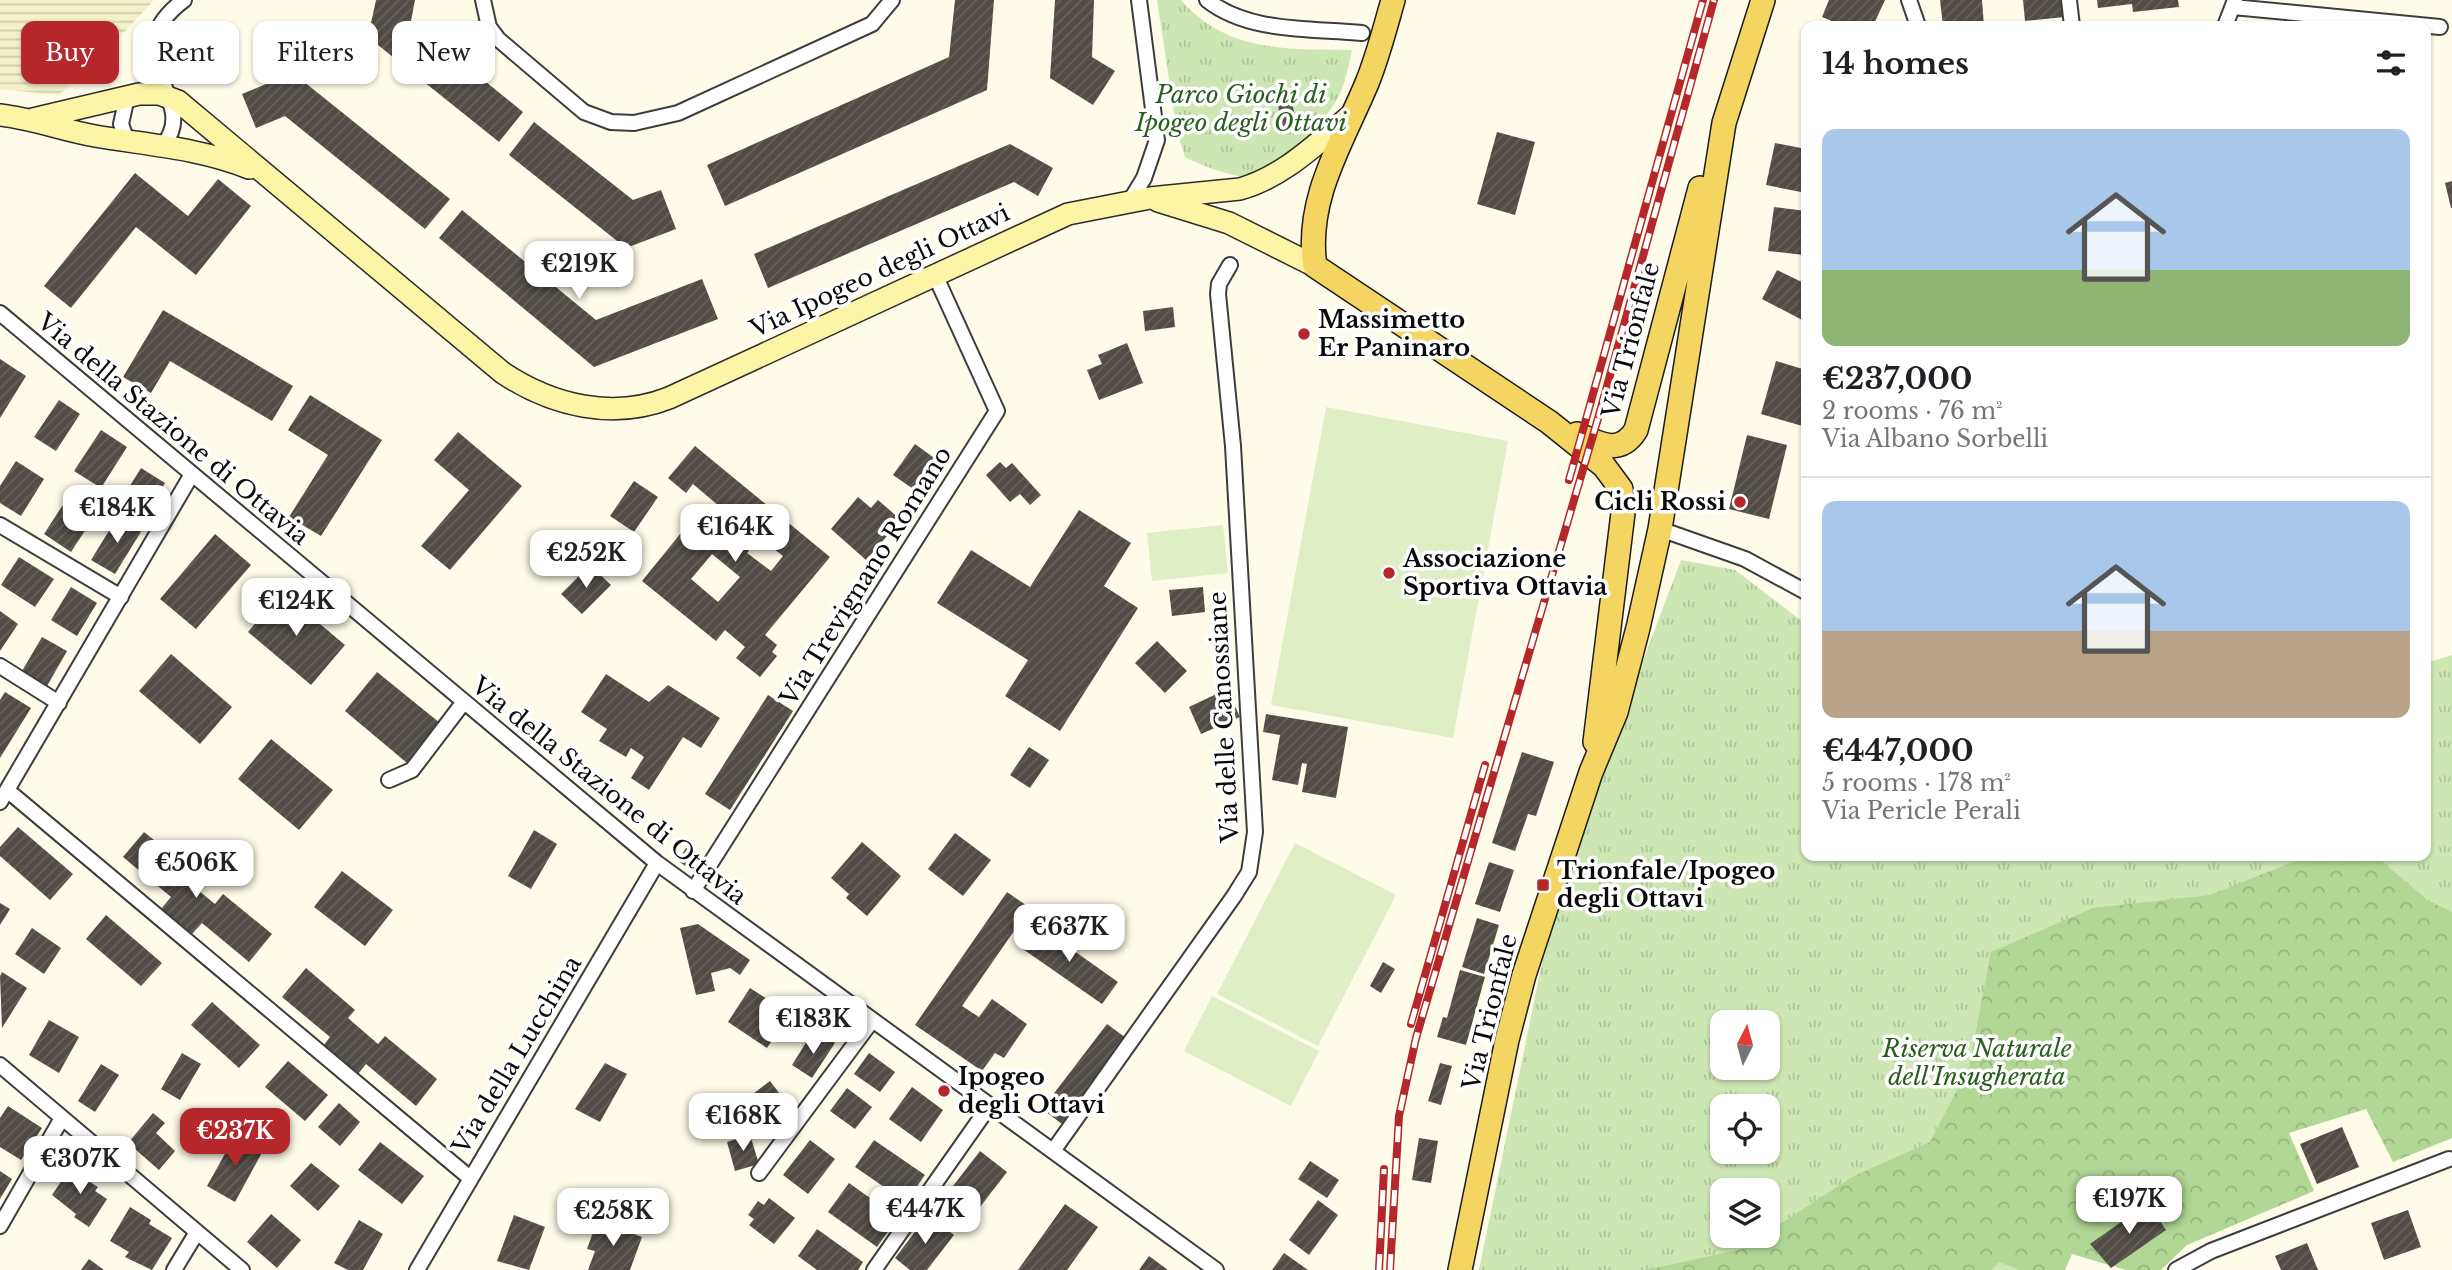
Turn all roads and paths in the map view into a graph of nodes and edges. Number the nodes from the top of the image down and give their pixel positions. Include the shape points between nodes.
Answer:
1 (184, 0) edge
2 (483, 0) edge
3 (892, 0) edge
4 (1139, 0) edge
5 (1207, 0) edge
6 (1393, 0) edge
7 (1763, 0) edge
8 (1909, 0) edge
9 (2069, 0) edge
10 (2234, 4) edge
11 (1916, 21) edge
12 (2071, 21) edge
13 (2227, 21) edge
14 (2386, 21) edge
15 (2431, 26) edge
16 (2440, 27) dead end
17 (1362, 33) dead end
18 (127, 97) junction
19 (170, 98) junction
20 (0, 115) edge
21 (1350, 116) junction
22 (33, 119) junction
23 (1724, 123) junction
24 (127, 141) junction
25 (163, 145) junction
26 (258, 171) junction
27 (1140, 200) junction
28 (1230, 265) dead end
29 (1315, 267) junction
30 (935, 275) junction
31 (0, 313) edge
32 (1549, 422) junction
33 (192, 474) junction
34 (0, 525) edge
35 (1660, 529) junction
36 (1801, 589) edge
37 (121, 597) junction
38 (0, 666) edge
39 (59, 703) junction
40 (463, 703) junction
41 (1591, 772) junction
42 (389, 780) dead end
43 (4, 796) edge
44 (657, 863) junction
45 (693, 891) junction
46 (871, 1022) junction
47 (0, 1065) edge
48 (990, 1105) junction
49 (62, 1118) junction
50 (1053, 1151) junction
51 (2449, 1159) dead end
52 (759, 1173) dead end
53 (470, 1178) junction
54 (0, 1227) edge
55 (197, 1232) junction
56 (174, 1270) edge
57 (242, 1270) edge
58 (417, 1270) edge
59 (874, 1270) edge
60 (1216, 1270) edge
61 (1460, 1270) edge
62 (2176, 1270) edge

1 - 19 street via 163,19 154,43 156,67
2 - 3 street via 489,27 498,39 584,111 620,123 647,122 678,113 872,24
4 - 27 street via 1157,140
5 - 17 street via 1233,17 1252,22
6 - 21 main road via 1368,81
7 - 23 main road, Via Trionfale
8 - 11 street
9 - 12 street
10 - 13 street
10 - 14 street
15 - 16 street
18 - 19 street, Via Ipogeo degli Ottavi via 153,94
18 - 22 street, Via Ipogeo degli Ottavi
18 - 24 street via 121,118
19 - 25 street via 173,125
19 - 26 street, Via Ipogeo degli Ottavi via 198,115
20 - 22 street, Via Ipogeo degli Ottavi
21 - 27 street via 1291,164 1259,183
21 - 29 main road via 1320,192 1312,228
22 - 24 street, Via Ipogeo degli Ottavi
23 - 32 main road, Via Trionfale via 1704,175 1636,430 1624,445 1610,447
23 - 35 main road, Via Trionfale
24 - 25 street, Via Ipogeo degli Ottavi
25 - 26 street, Via Ipogeo degli Ottavi via 208,153
26 - 30 street, Via Ipogeo degli Ottavi via 503,373 535,391 579,406 617,409 655,403
27 - 29 street, Via Ipogeo degli Ottavi via 1229,223
27 - 30 street, Via Ipogeo degli Ottavi via 1068,214
28 - 50 street, Via delle Canossiane via 1219,284 1218,300 1233,446 1253,859 1234,896
29 - 32 main road, Via Ipogeo degli Ottavi
30 - 45 street, Via Trevignano Romano via 997,411
31 - 33 street, Via della Stazione di Ottavia
32 - 41 main road, Via Trionfale via 1604,466 1622,493 1612,621
33 - 37 street
33 - 40 street, Via della Stazione di Ottavia
34 - 37 street
35 - 36 street via 1745,559
35 - 41 main road, Via Trionfale via 1616,712
37 - 39 street
38 - 39 street
39 - 43 street
40 - 42 street via 412,770
40 - 44 street, Via della Stazione di Ottavia
41 - 61 main road, Via Trionfale via 1513,1017
43 - 53 street
44 - 45 street, Via della Stazione di Ottavia
44 - 53 street, Via della Lucchina
45 - 46 street, Via della Stazione di Ottavia
46 - 48 street, Via della Stazione di Ottavia
46 - 52 street
47 - 49 street
48 - 50 street, Via della Stazione di Ottavia
48 - 59 street
49 - 54 street
49 - 55 street
50 - 60 street, Via della Stazione di Ottavia
51 - 62 street via 2211,1251
53 - 58 street, Via della Lucchina
55 - 56 street
55 - 57 street

